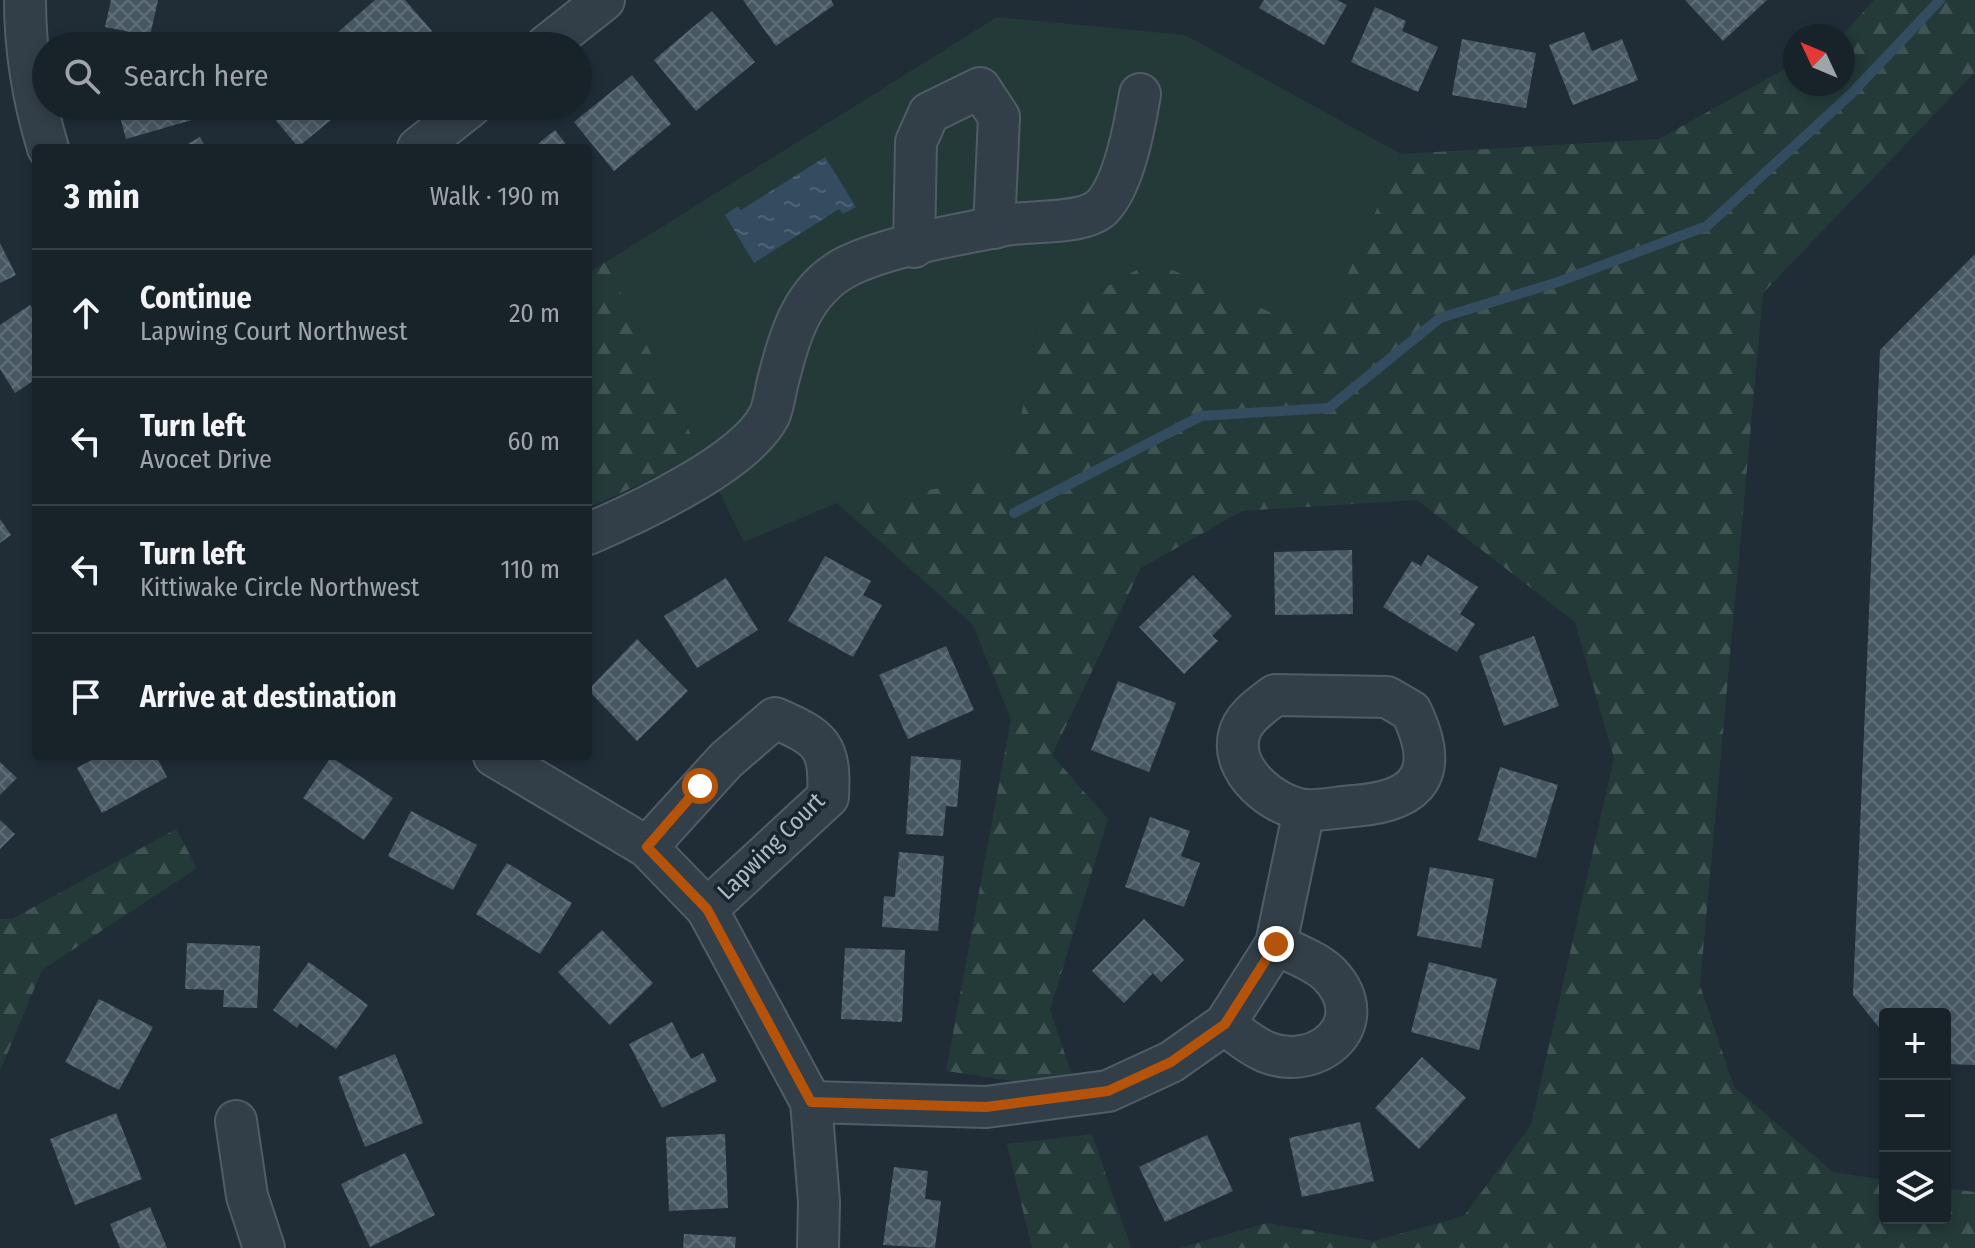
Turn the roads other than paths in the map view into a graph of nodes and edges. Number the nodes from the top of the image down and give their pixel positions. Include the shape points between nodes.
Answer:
1 (25, 0) edge
2 (604, 0) edge
3 (564, 32) edge
4 (32, 86) edge
5 (1140, 94) dead end
6 (39, 120) edge
7 (453, 120) edge
8 (47, 144) edge
9 (423, 144) edge
10 (994, 228) junction
11 (914, 247) junction
12 (592, 532) edge
13 (501, 760) edge
14 (1304, 810) dead end
15 (647, 847) junction
16 (707, 909) junction
17 (1276, 944) junction
18 (1225, 1024) junction
19 (811, 1102) junction
20 (236, 1121) dead end
21 (264, 1248) edge
22 (818, 1248) edge

1 - 4 street
2 - 3 street
5 - 10 street via 1134,133 1111,195 1100,209 1085,216
6 - 8 street
7 - 9 street
10 - 11 street
10 - 11 street via 999,117 980,88 929,113 916,142
11 - 12 street via 847,266 819,284 795,323 770,415 747,446 645,509
13 - 15 street
14 - 17 street
15 - 16 street
15 - 16 street, Lapwing Court via 700,786 775,718 812,734 830,766 828,797
16 - 19 street
17 - 18 street
17 - 18 street via 1327,972 1342,990 1344,1028 1318,1052 1294,1057 1267,1052
18 - 19 street via 1171,1062 1108,1091 986,1107
19 - 22 street
20 - 21 street via 247,1196

